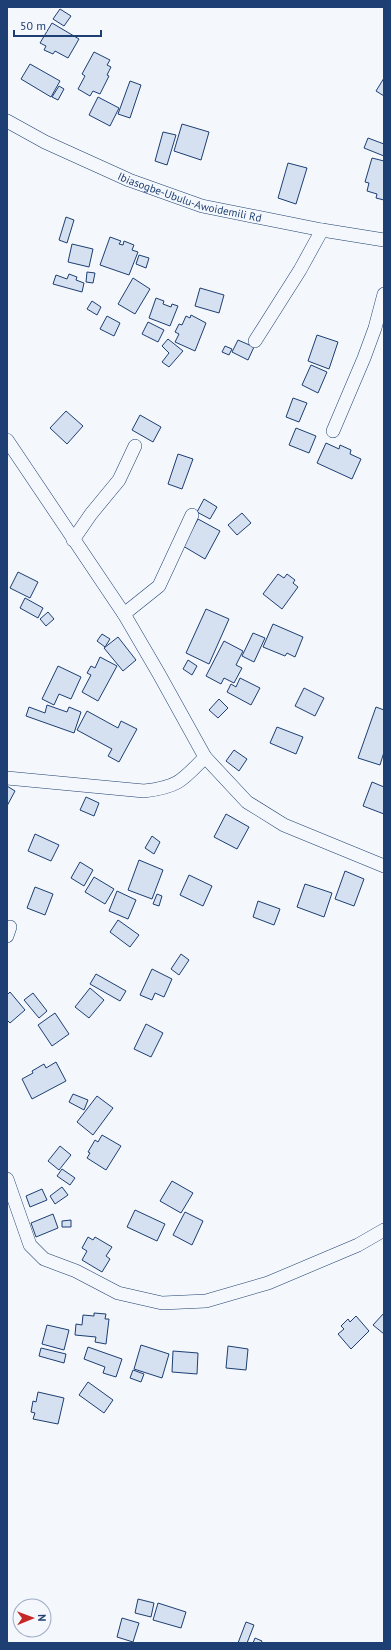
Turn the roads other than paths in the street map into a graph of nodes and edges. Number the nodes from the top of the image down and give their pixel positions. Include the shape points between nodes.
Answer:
1 (7, 120) edge
2 (322, 230) junction
3 (384, 240) edge
4 (384, 294) edge
5 (255, 341) dead end
6 (333, 431) dead end
7 (7, 440) edge
8 (135, 446) dead end
9 (192, 515) dead end
10 (73, 540) junction
11 (124, 614) junction
12 (205, 757) junction
13 (7, 778) edge
14 (384, 866) edge
15 (7, 1179) edge
16 (384, 1230) edge

1 - 2 street, Ibiasogbe-Ubulu-Awoidemili Rd via 45,142 129,180 202,206
2 - 3 street, Ibiasogbe-Ubulu-Awoidemili Rd
2 - 5 street
4 - 6 street via 364,358
7 - 10 street
8 - 10 street via 119,480
9 - 11 street via 159,586
10 - 11 street
11 - 12 street
12 - 13 street via 184,780 165,789 144,791
12 - 14 street via 247,802 284,825
15 - 16 street via 30,1245 44,1259 76,1271 118,1293 162,1303 206,1301 268,1283 358,1245

